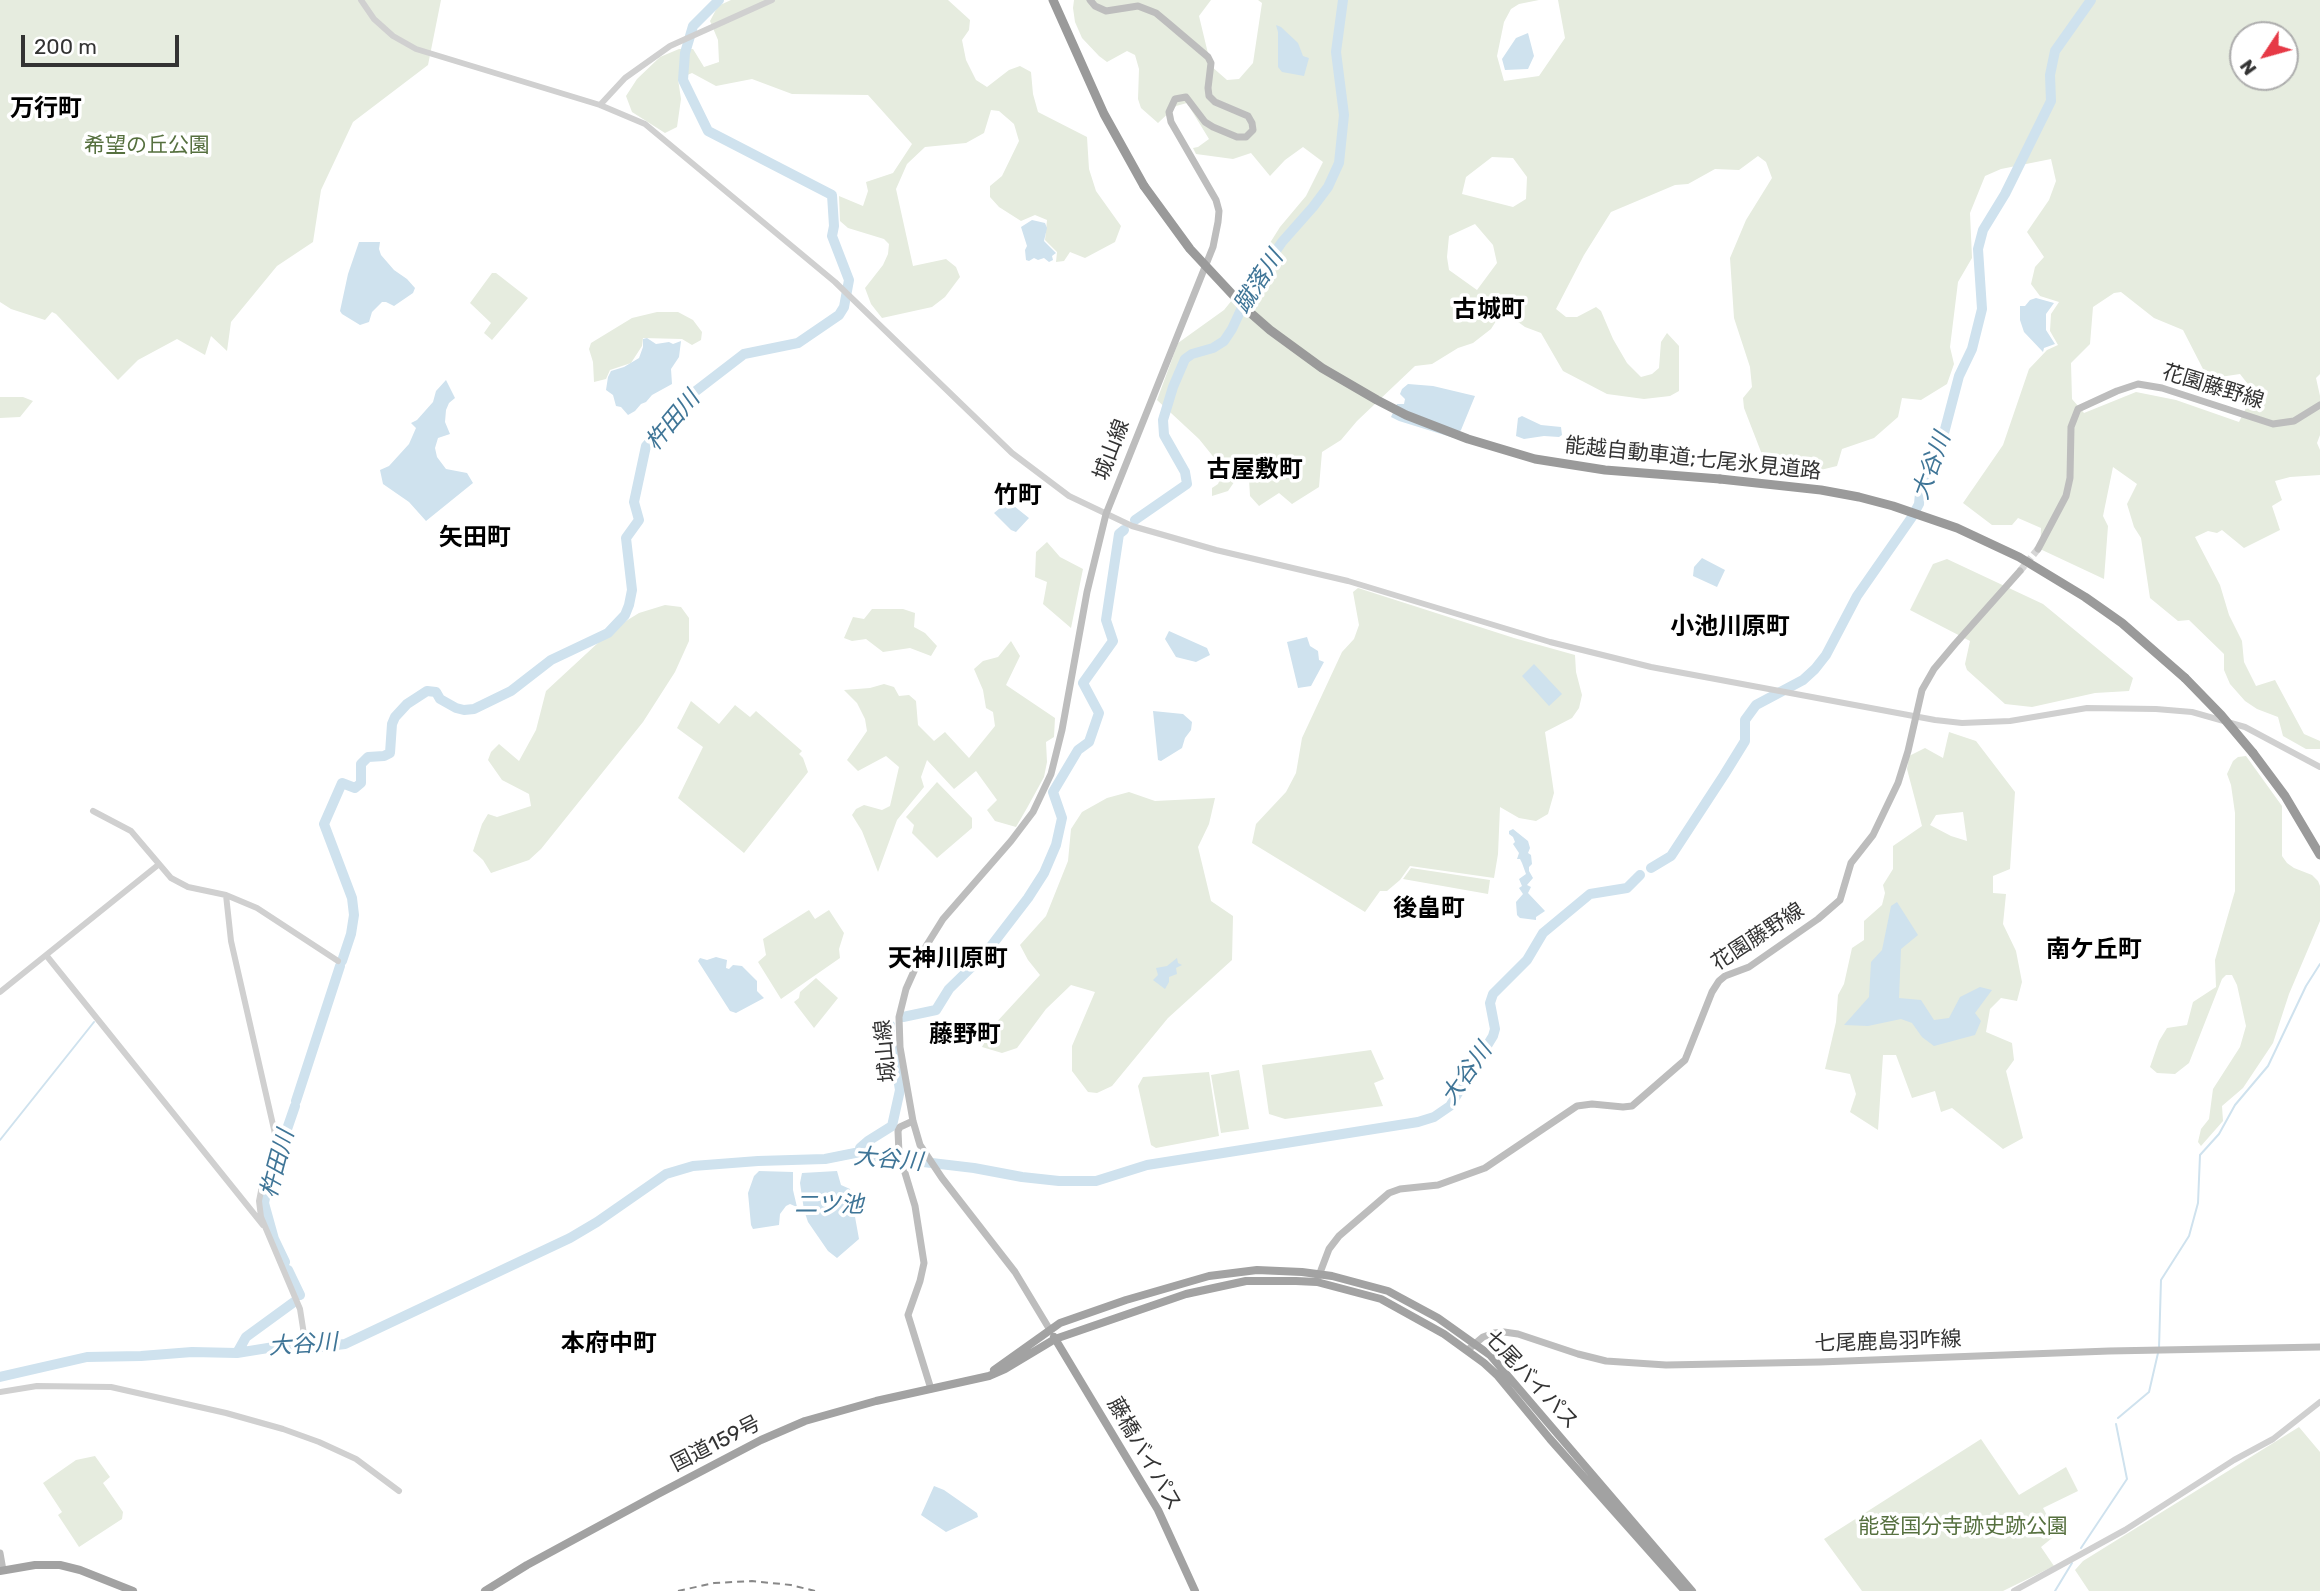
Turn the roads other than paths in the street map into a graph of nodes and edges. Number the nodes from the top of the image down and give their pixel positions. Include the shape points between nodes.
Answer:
1 (361, 0) edge
2 (772, 0) edge
3 (1054, 0) edge
4 (1090, 0) edge
5 (600, 105) junction
6 (2320, 405) edge
7 (1106, 514) junction
8 (2038, 549) tunnel mouth
9 (2020, 571) tunnel mouth
10 (1914, 715) junction
11 (2320, 767) edge
12 (93, 811) dead end
13 (2320, 855) edge
14 (158, 865) junction
15 (226, 895) junction
16 (46, 955) junction
17 (338, 961) dead end
18 (0, 992) edge
19 (913, 1121) junction
20 (265, 1227) junction
21 (1318, 1278) junction
22 (1050, 1329) junction
23 (1055, 1339) junction
24 (305, 1341) dead end
25 (1475, 1343) junction
26 (2320, 1347) edge
27 (1467, 1350) junction
28 (982, 1377) junction
29 (932, 1389) junction
30 (0, 1392) edge
31 (2320, 1402) edge
32 (399, 1491) dead end
33 (0, 1553) edge
34 (2, 1571) edge
35 (133, 1591) edge
36 (485, 1591) edge
37 (1195, 1591) edge
38 (1685, 1591) edge
39 (1692, 1591) edge
40 (2014, 1591) edge

1 - 5 street via 393,36 416,49
2 - 5 street via 670,46 625,78
3 - 13 highway, 能越自動車道;七尾氷見道路, bridge via 1104,114 1143,186 1189,249 1247,309 1313,361 1377,400 1501,450 1605,470 1821,489 1893,506 1988,541 2053,576 2122,623 2185,678 2253,753
4 - 7 main road, 城山線 via 1106,10 1138,6 1156,13 1208,57 1209,96 1248,116 1253,130 1246,137 1237,137 1205,122 1186,97 1175,99 1169,112 1216,200 1218,222 1213,247
5 - 7 street via 645,124 835,282 1012,453 1069,496
6 - 8 main road, 花園藤野線 via 2294,421 2273,424 2138,384 2078,409 2071,427 2066,496
7 - 10 street via 1156,533 1348,581 1550,642 1651,667
7 - 19 main road, 城山線 via 1048,783 1011,841 943,919 923,951 901,1004 900,1047
9 - 10 main road, 花園藤野線 via 1934,669
10 - 11 street via 1985,723 2087,708 2192,712 2245,727
10 - 21 main road, 花園藤野線 via 1898,783 1873,835 1851,863 1840,900 1757,961 1719,981 1685,1060 1632,1106 1577,1106 1485,1168 1438,1185 1390,1193 1339,1236
12 - 14 street via 131,831
14 - 15 street via 188,887
14 - 16 street
15 - 17 street via 265,912
15 - 20 street via 232,945 276,1138 260,1201
16 - 18 street
16 - 20 street
19 - 22 main road, 城山線 via 929,1160 1015,1272
19 - 29 main road via 898,1131 923,1263 908,1315
20 - 24 street via 300,1309
21 - 22 highway, 七尾バイパス via 1257,1270 1209,1276
21 - 23 highway, 七尾バイパス via 1228,1283
21 - 25 highway, 七尾バイパス via 1388,1291
21 - 27 highway, 七尾バイパス via 1381,1299
22 - 23 highway, 藤橋バイパス
22 - 28 highway, 国道159号
23 - 28 highway, 国道159号 via 1005,1369
23 - 37 highway, 藤橋バイパス via 1158,1510
25 - 26 main road, 七尾鹿島羽咋線 via 1504,1332 1606,1361 1666,1365
25 - 27 main road, 七尾鹿島羽咋線
25 - 39 highway, 七尾バイパス via 1514,1381
27 - 38 highway, 七尾バイパス via 1497,1375
28 - 29 highway, 国道159号
29 - 36 highway, 国道159号 via 805,1421 761,1440
30 - 32 street via 37,1386 109,1387 216,1411 319,1442 356,1459
31 - 40 street via 2273,1439 2118,1535
33 - 34 main road
34 - 35 highway via 35,1564 60,1565

